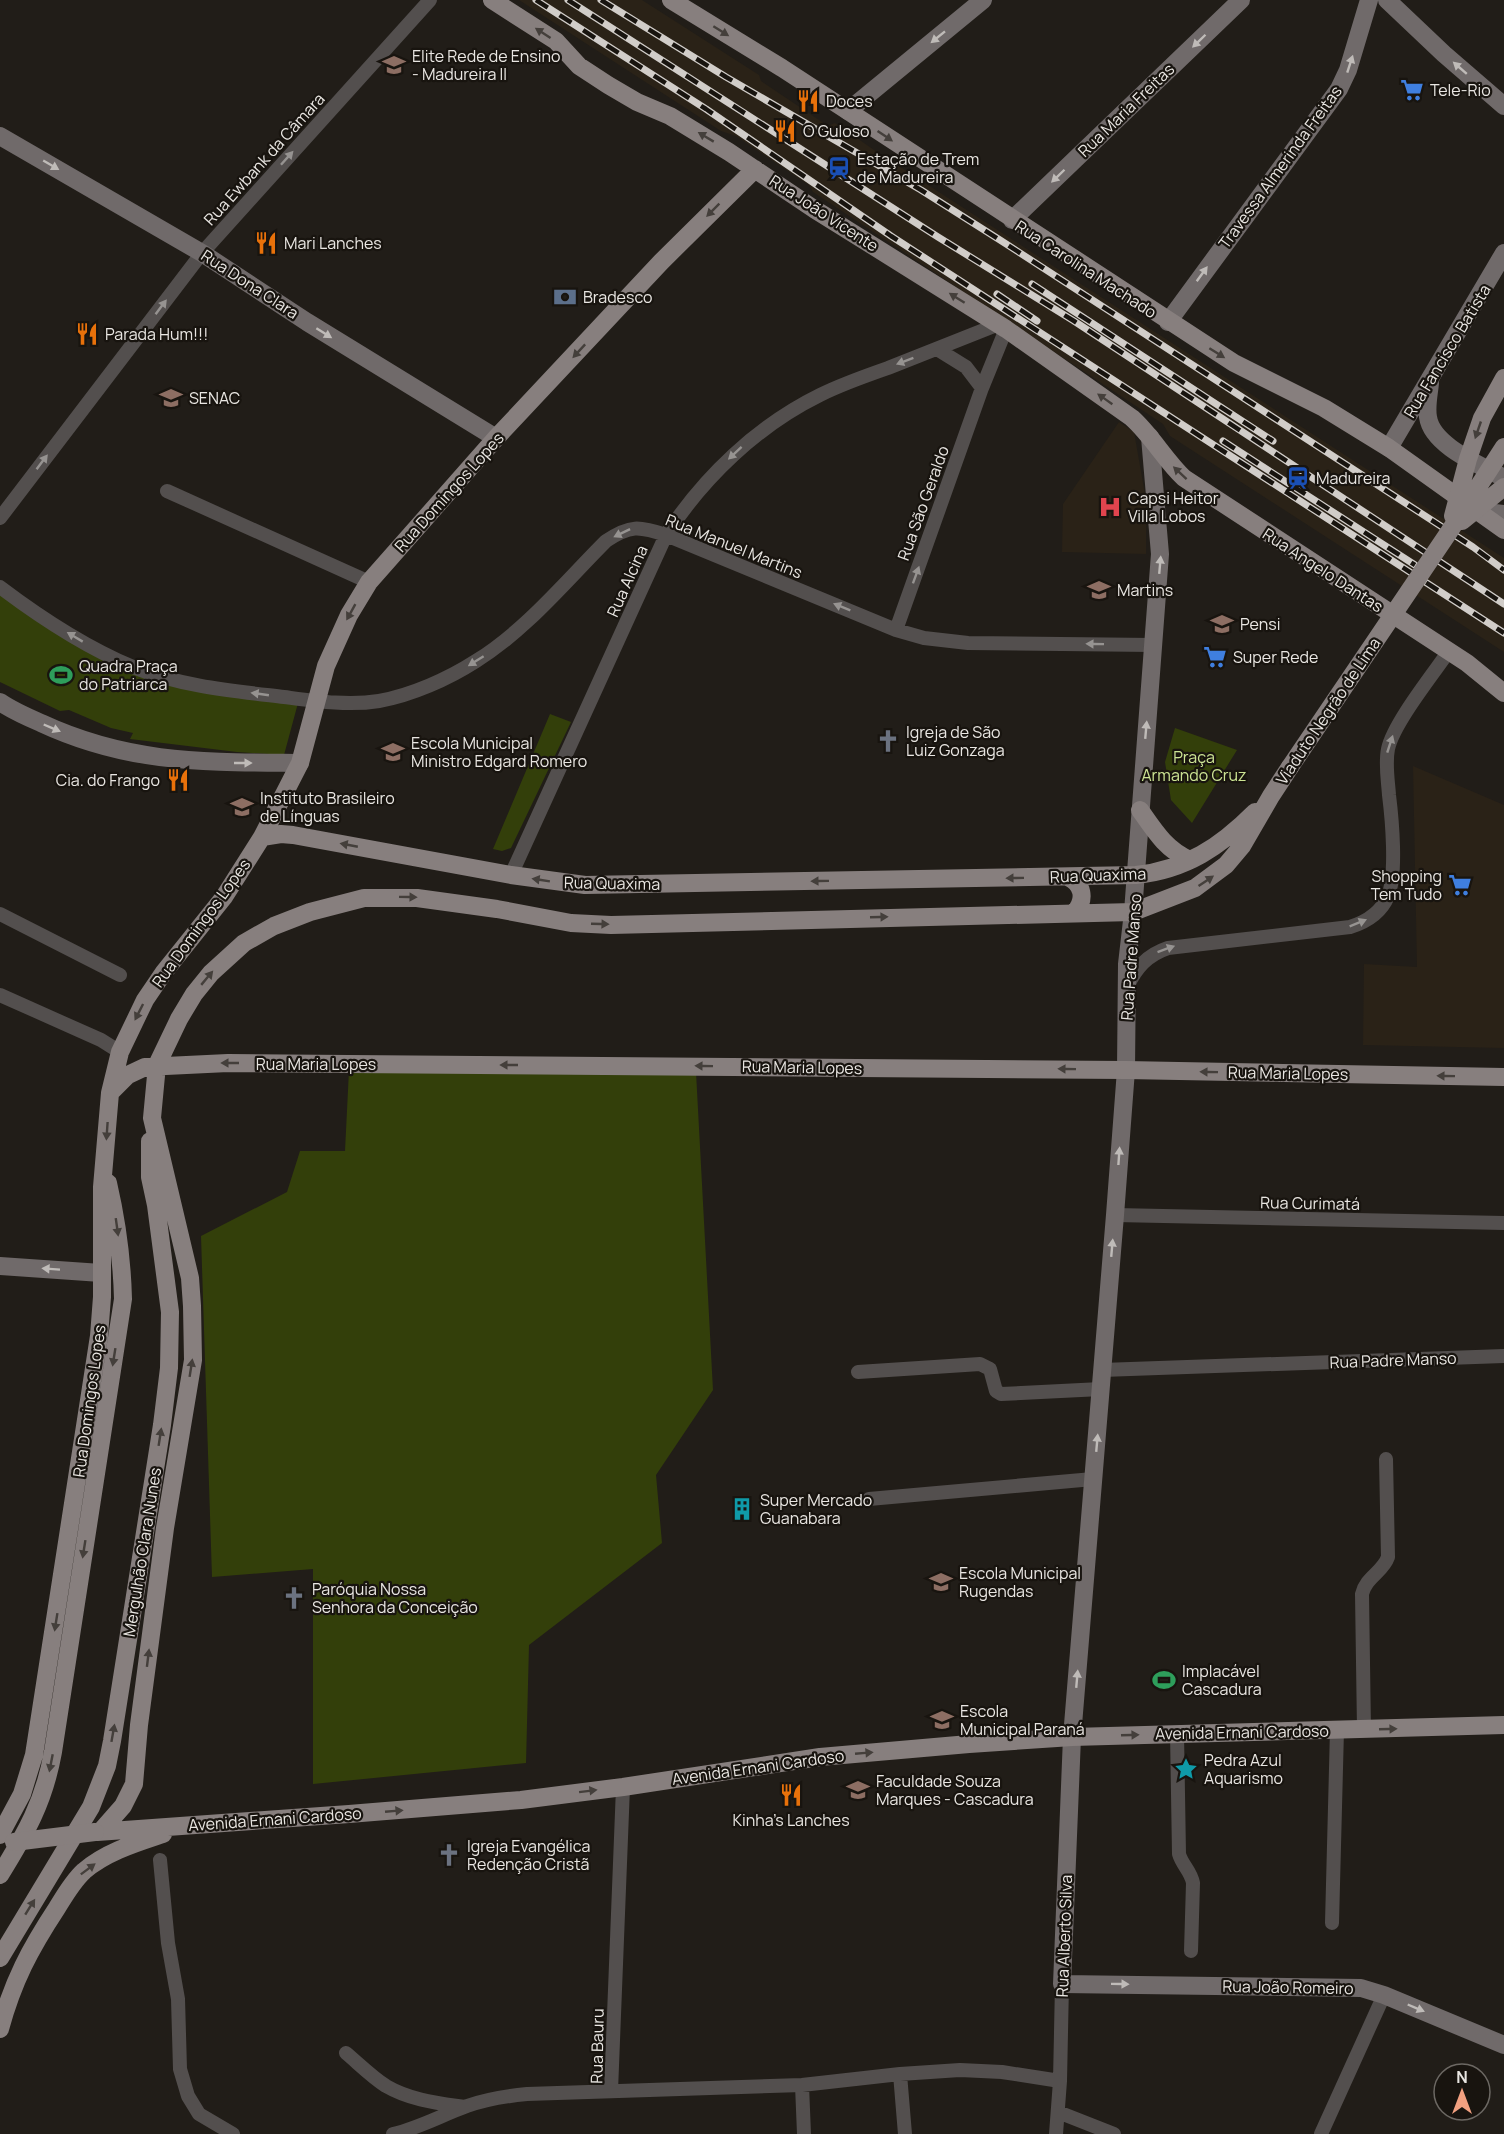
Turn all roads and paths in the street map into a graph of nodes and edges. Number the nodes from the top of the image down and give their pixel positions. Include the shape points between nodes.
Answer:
1 (430, 0) edge
2 (492, 0) edge
3 (671, 0) edge
4 (983, 0) edge
5 (1241, 0) edge
6 (1369, 0) edge
7 (1387, 0) edge
8 (1504, 106) edge
9 (848, 111) junction
10 (0, 136) edge
11 (755, 169) junction
12 (1012, 220) junction
13 (202, 252) junction
14 (1504, 253) edge
15 (1168, 322) junction
16 (1002, 326) junction
17 (937, 349) junction
18 (1431, 378) junction
19 (1504, 378) edge
20 (982, 388) junction
21 (1150, 436) junction
22 (496, 438) junction
23 (1504, 447) edge
24 (1389, 448) junction
25 (1504, 478) edge
26 (1504, 487) edge
27 (167, 491) dead end
28 (2, 510) edge
29 (1478, 511) junction
30 (1504, 514) edge
31 (1504, 531) edge
32 (1449, 532) junction
33 (666, 535) junction
34 (369, 582) junction
35 (0, 587) edge
36 (896, 630) junction
37 (1153, 645) junction
38 (1449, 651) junction
39 (1504, 693) edge
40 (318, 701) junction
41 (0, 702) edge
42 (300, 763) junction
43 (1271, 796) junction
44 (1140, 810) junction
45 (262, 837) junction
46 (1190, 860) junction
47 (511, 875) junction
48 (1136, 875) junction
49 (1068, 877) junction
50 (1075, 912) junction
51 (1133, 912) junction
52 (0, 914) edge
53 (120, 975) dead end
54 (1126, 989) junction
55 (0, 995) edge
56 (120, 1052) junction
57 (157, 1065) junction
58 (1126, 1070) junction
59 (1504, 1077) edge
60 (110, 1093) junction
61 (152, 1118) junction
62 (105, 1170) junction
63 (1115, 1215) junction
64 (1504, 1223) edge
65 (0, 1266) edge
66 (101, 1273) junction
67 (1504, 1356) edge
68 (1102, 1370) junction
69 (858, 1372) dead end
70 (1101, 1389) junction
71 (1386, 1459) dead end
72 (1093, 1479) junction
73 (869, 1499) dead end
74 (1504, 1725) edge
75 (1337, 1730) junction
76 (1364, 1730) junction
77 (1177, 1733) junction
78 (1072, 1737) junction
79 (623, 1787) junction
80 (189, 1826) junction
81 (98, 1831) junction
82 (5, 1840) edge
83 (160, 1860) dead end
84 (0, 1875) edge
85 (1332, 1923) dead end
86 (1191, 1951) dead end
87 (0, 1958) edge
88 (1062, 1984) junction
89 (1384, 1995) junction
90 (0, 2029) edge
91 (1504, 2045) edge
92 (346, 2053) dead end
93 (900, 2074) junction
94 (1060, 2081) junction
95 (802, 2085) junction
96 (611, 2091) junction
97 (465, 2107) junction
98 (1058, 2112) junction
99 (233, 2134) edge
100 (393, 2134) edge
101 (804, 2134) edge
102 (905, 2134) edge
103 (1056, 2134) edge
104 (1114, 2134) edge
105 (1321, 2134) edge

13 -> 1 street, Rua Ewbank da Câmara
11 -> 2 main road, Rua João Vicente via 670,116 608,86 579,66 556,41
3 -> 9 main road, Rua Carolina Machado
4 -> 9 street
5 -> 12 street, Rua Maria Freitas
15 -> 6 street, Travessa Almerinda Freitas via 1339,89
8 -> 7 street
9 -> 12 main road, Rua Carolina Machado
10 -> 13 street, Rua Dona Clara
16 -> 11 main road, Rua João Vicente
11 -> 22 main road, Rua Domingos Lopes via 661,262
12 - 15 main road, Rua Carolina Machado
13 -> 22 street, Rua Dona Clara via 307,322
28 -> 13 street, Rua Ewbank da Câmara
14 - 18 street, Rua Fancisco Batista
15 -> 24 main road, Rua Carolina Machado via 1265,381 1324,408
16 - 17 street, Rua Alcina
16 - 20 street, Rua São Geraldo
21 -> 16 main road, Rua João Vicente via 1132,418
17 - 20 street via 966,367
17 -> 33 street, Rua Alcina via 820,395 786,414 724,464 683,509
18 - 24 street, Rua Fancisco Batista
18 - 25 street via 1428,417 1436,434 1454,450
19 -> 32 main road, bridge via 1482,418
36 -> 20 street, Rua São Geraldo
37 -> 21 street, Rua Padre Manso via 1161,555
38 -> 21 main road, Rua Angelo Dantas via 1184,478
22 - 34 main road, Rua Domingos Lopes
23 - 32 main road, Viaduto Negrão de Lima, bridge
24 - 29 main road, Rua Carolina Machado
26 - 32 main road, bridge
27 - 34 street
29 - 30 street
29 - 31 main road, Rua Carolina Machado
32 - 43 main road, Viaduto Negrão de Lima, bridge
36 -> 33 street, Rua Manuel Martins
33 -> 40 street, Rua Manuel Martins via 646,528 621,531 606,541 520,628 450,676 380,701
33 - 47 street, Rua Alcina
34 -> 40 main road, Rua Domingos Lopes via 332,650
40 -> 35 street, Rua Manuel Martins via 166,678 135,668 38,615
37 -> 36 street, Rua Manuel Martins via 968,643
44 -> 37 street, Rua Padre Manso
38 - 39 main road, Rua Angelo Dantas
54 -> 38 street via 1144,961 1168,948 1350,927 1380,909 1389,894 1391,875 1388,747
40 - 42 main road, Rua Domingos Lopes
41 -> 42 street via 55,730 122,752 203,762
42 - 45 main road, Rua Domingos Lopes
43 - 46 main road, Rua Quaxima via 1221,844
51 -> 43 main road, Rua Quaxima via 1195,888 1218,872 1242,846
44 - 46 main road via 1162,841
44 - 48 street, Rua Padre Manso
47 -> 45 main road, Rua Quaxima via 293,835
45 -> 56 main road, Rua Domingos Lopes via 224,897 145,1000
46 - 48 main road, Rua Quaxima via 1162,871
49 -> 47 main road, Rua Quaxima via 616,885
48 - 49 main road, Rua Quaxima
48 - 51 street, Rua Padre Manso
49 - 50 main road via 1081,889 1081,902
50 - 51 main road, Rua Quaxima
57 -> 50 main road, Rua Quaxima via 194,994 244,942 310,912 364,898 455,902 571,923 611,925
51 - 54 street, Rua Padre Manso
52 - 53 street
54 - 58 street, Rua Padre Manso
55 - 56 street
56 - 60 main road, Rua Domingos Lopes
58 -> 57 main road, Rua Maria Lopes
57 - 60 main road, Rua Maria Lopes via 128,1075
57 - 61 main road
59 -> 58 main road, Rua Maria Lopes
63 -> 58 street, Rua Padre Manso
60 -> 62 main road, Rua Domingos Lopes
81 -> 61 main road via 123,1806 134,1785 166,1518 193,1360 190,1278
87 -> 61 main road, Mergulhão Clara Nunes via 91,1807 112,1741 169,1368 168,1291 150,1170
62 - 66 main road, Rua Domingos Lopes
62 -> 84 main road via 116,1218 123,1299 48,1777 29,1827
63 - 64 street, Rua Curimatá
68 -> 63 street, Rua Padre Manso
66 -> 65 street
66 -> 82 main road, Rua Domingos Lopes via 99,1336 34,1755
67 - 68 street, Rua Padre Manso
68 - 70 street, Rua Padre Manso
69 - 70 street via 980,1364 990,1369 996,1391 1001,1394
72 -> 70 street, Rua Padre Manso
71 - 76 street via 1388,1557 1362,1594
72 - 73 street
78 -> 72 street, Rua Padre Manso
76 -> 74 main road, Avenida Ernani Cardoso
75 - 76 main road, Avenida Ernani Cardoso
75 - 77 main road, Avenida Ernani Cardoso
75 - 85 street
78 -> 77 main road, Avenida Ernani Cardoso
77 - 86 street via 1179,1854 1193,1883
79 -> 78 main road, Avenida Ernani Cardoso via 820,1756
78 - 88 street, Rua Alberto Silva
80 -> 79 main road, Avenida Ernani Cardoso via 510,1801
79 - 96 street, Rua Bauru
80 - 81 main road, Avenida Ernani Cardoso
90 -> 80 main road via 26,1958 85,1870 123,1848
81 - 82 main road, Avenida Ernani Cardoso, bridge
83 - 99 street via 178,1999 180,2069 188,2096 200,2114
88 -> 89 street, Rua João Romeiro via 1339,1986
88 - 94 street, Rua Alberto Silva
89 -> 91 street, Rua João Romeiro
89 - 105 street
92 - 97 street via 388,2087 427,2102
93 - 94 street, Rua Bauru via 981,2070
93 - 95 street, Rua Bauru
93 - 102 street
94 - 98 street, Rua Alberto Silva
95 - 96 street, Rua Bauru
95 - 101 street
96 - 97 street via 496,2097
97 - 100 street
98 - 103 street, Rua Alberto Silva
98 - 104 street

